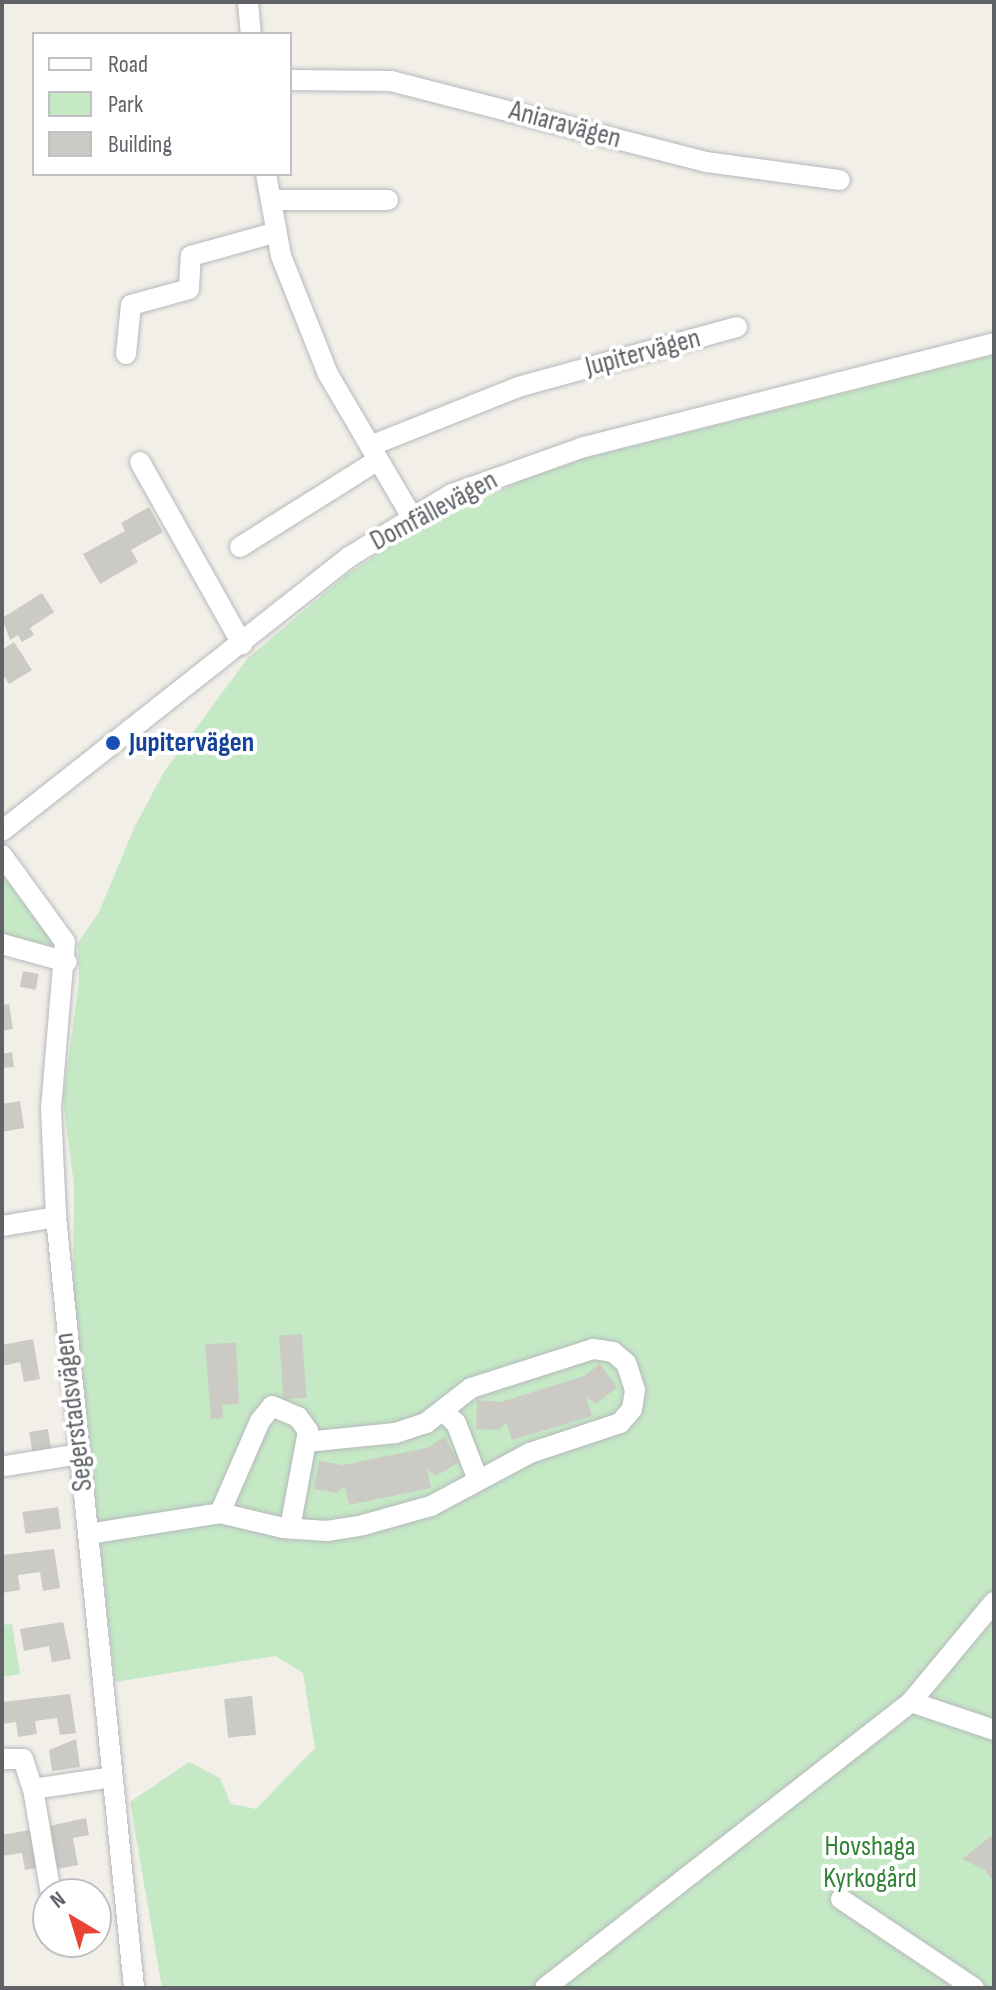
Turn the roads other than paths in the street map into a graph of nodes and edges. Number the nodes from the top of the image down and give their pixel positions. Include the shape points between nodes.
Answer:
1 (248, 2) edge
2 (251, 32) edge
3 (292, 80) edge
4 (266, 176) edge
5 (840, 180) dead end
6 (271, 200) junction
7 (388, 200) dead end
8 (277, 232) junction
9 (737, 327) dead end
10 (994, 343) edge
11 (126, 354) dead end
12 (374, 453) junction
13 (140, 462) dead end
14 (412, 517) junction
15 (240, 547) dead end
16 (242, 644) junction
17 (2, 831) edge
18 (2, 855) edge
19 (2, 944) edge
20 (67, 962) junction
21 (56, 1217) junction
22 (2, 1226) edge
23 (444, 1412) junction
24 (306, 1442) junction
25 (80, 1454) junction
26 (5, 1466) dead end
27 (478, 1480) junction
28 (220, 1513) junction
29 (290, 1528) junction
30 (88, 1534) junction
31 (994, 1602) edge
32 (911, 1702) junction
33 (994, 1730) edge
34 (2, 1759) edge
35 (112, 1777) junction
36 (33, 1789) junction
37 (48, 1878) edge
38 (841, 1899) dead end
39 (968, 1987) edge
40 (134, 1988) edge
41 (545, 1988) edge

1 - 2 street
3 - 5 street, Aniaravägen via 391,81 706,162
4 - 6 street
6 - 7 street
6 - 8 street
8 - 11 street via 191,256 189,289 131,305
8 - 12 street via 281,256 328,374
9 - 12 street, Jupitervägen via 518,387
10 - 14 street, Domfällevägen via 539,460 452,494
12 - 14 street
12 - 15 street, Jupitervägen
13 - 16 street
14 - 16 street, Domfällevägen via 349,557
16 - 17 street, Domfällevägen
18 - 20 street, Segerstadsvägen via 54,922 65,942
19 - 20 street
20 - 21 street, Segerstadsvägen via 51,1109
21 - 22 street
21 - 25 street, Segerstadsvägen
23 - 24 street via 395,1433
23 - 27 street via 456,1423
23 - 27 street via 471,1388 593,1349 613,1352 626,1363 635,1390 632,1409 620,1423 530,1453
24 - 28 street via 308,1431 298,1417 272,1406 260,1421
24 - 29 street
25 - 26 street
25 - 30 street, Segerstadsvägen
27 - 29 street via 431,1506 363,1525 327,1531
28 - 29 street
28 - 30 street
30 - 35 street, Segerstadsvägen
31 - 32 street
32 - 33 street
32 - 41 street
34 - 36 street via 23,1759
35 - 36 street
35 - 40 street, Segerstadsvägen
36 - 37 street
38 - 39 street

